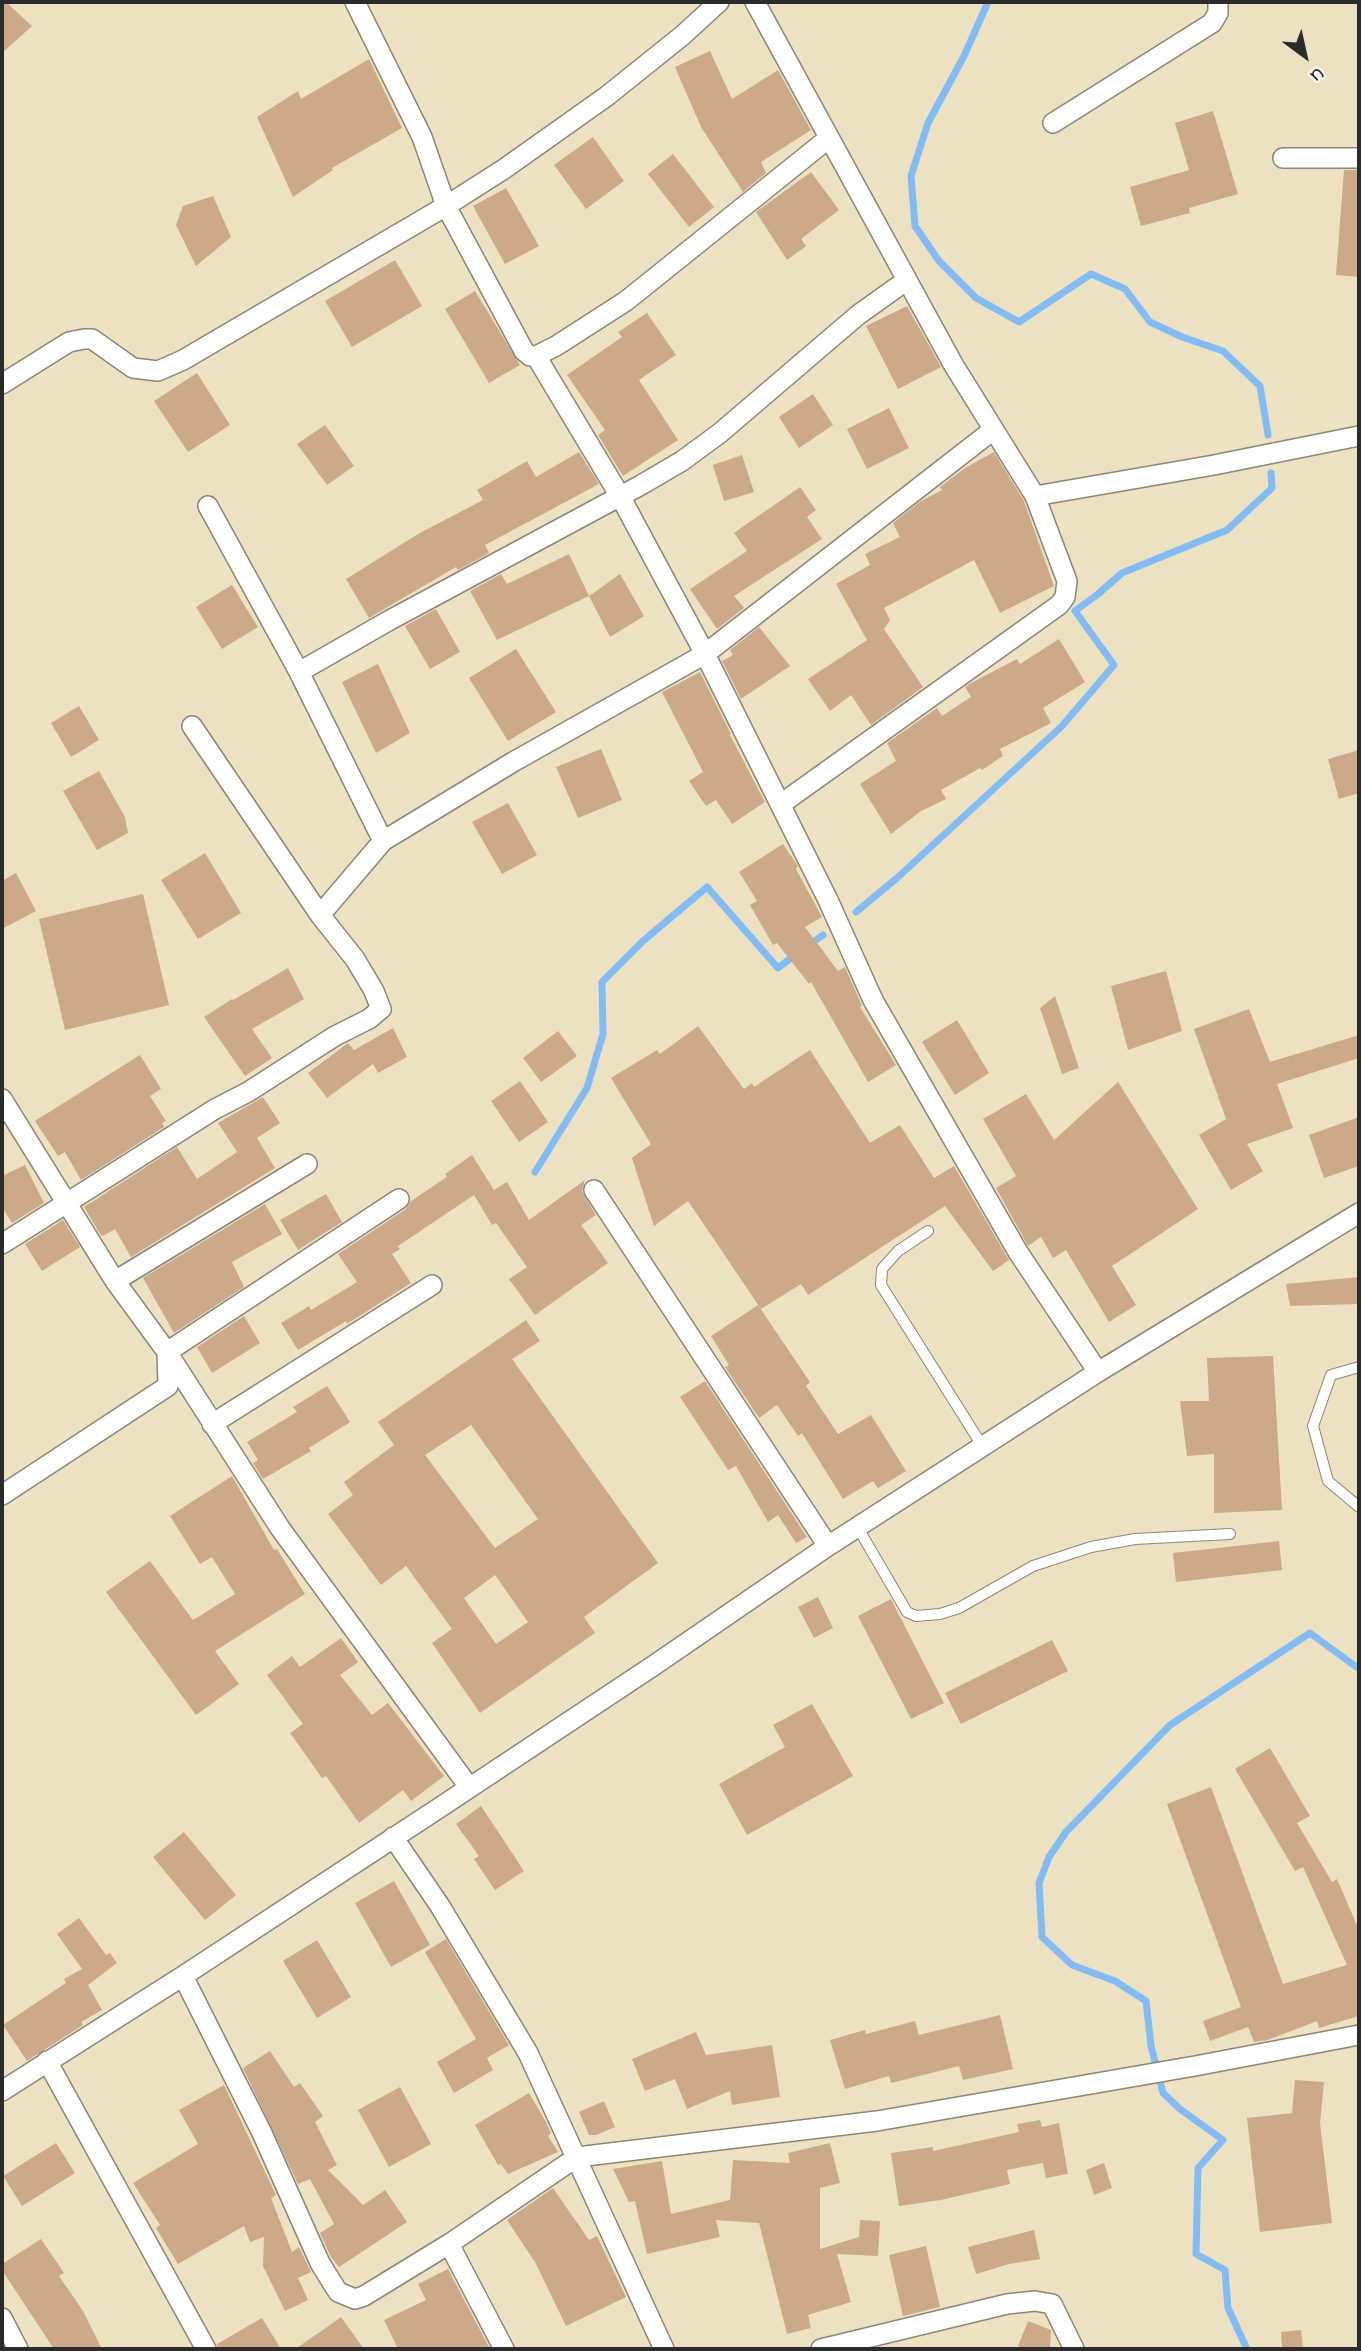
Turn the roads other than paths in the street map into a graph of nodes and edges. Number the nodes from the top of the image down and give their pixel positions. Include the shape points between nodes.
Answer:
1 (355, 2) edge
2 (719, 2) edge
3 (755, 2) edge
4 (1218, 2) edge
5 (1053, 123) dead end
6 (829, 138) junction
7 (1359, 158) edge
8 (1283, 159) dead end
9 (446, 206) junction
10 (907, 280) junction
11 (536, 356) junction
12 (2, 384) edge
13 (993, 430) junction
14 (1359, 436) edge
15 (620, 496) junction
16 (1035, 496) junction
17 (208, 506) dead end
18 (705, 653) junction
19 (299, 672) junction
20 (192, 726) dead end
21 (780, 804) junction
22 (383, 841) junction
23 (320, 915) junction
24 (2, 1099) edge
25 (307, 1164) dead end
26 (594, 1190) dead end
27 (399, 1199) dead end
28 (66, 1202) junction
29 (1359, 1213) edge
30 (928, 1231) dead end
31 (2, 1244) edge
32 (115, 1281) junction
33 (432, 1285) dead end
34 (167, 1352) junction
35 (1359, 1367) edge
36 (1098, 1372) junction
37 (212, 1424) junction
38 (983, 1447) junction
39 (2, 1495) edge
40 (1359, 1507) edge
41 (858, 1528) junction
42 (1230, 1534) dead end
43 (828, 1546) junction
44 (469, 1787) junction
45 (393, 1837) junction
46 (183, 1976) junction
47 (1359, 2035) edge
48 (47, 2061) junction
49 (2, 2091) edge
50 (577, 2157) junction
51 (449, 2244) junction
52 (2, 2318) edge
53 (847, 2346) edge
54 (18, 2349) edge
55 (206, 2349) edge
56 (504, 2349) edge
57 (664, 2349) edge
58 (821, 2349) edge
59 (1074, 2349) edge

1 - 9 street via 422,137
2 - 9 street via 607,96
3 - 6 street
4 - 5 street via 1212,23
6 - 10 street
6 - 11 street via 626,300
7 - 8 street
9 - 11 street via 524,351
9 - 12 street via 166,369 134,368 92,339 84,339 69,342
10 - 13 street
10 - 15 street via 702,446
11 - 15 street
13 - 16 street
13 - 18 street
14 - 16 street
15 - 18 street
15 - 19 street
16 - 21 street via 1067,580 1059,605
17 - 19 street
18 - 21 street
18 - 22 street
19 - 22 street
20 - 23 street
21 - 36 street via 873,1000 1018,1252
22 - 23 street
23 - 28 street via 355,959 381,1009
24 - 28 street
25 - 32 street
26 - 43 street
27 - 34 street
28 - 31 street
28 - 32 street
29 - 36 street
30 - 38 lane via 898,1251 882,1269 881,1284
32 - 34 street
33 - 37 street
34 - 37 street
34 - 39 street via 168,1386
35 - 40 lane via 1331,1375 1313,1426 1328,1481
36 - 38 street
37 - 44 street via 322,1588
38 - 41 street
41 - 42 lane via 907,1612 916,1616 958,1608 1033,1566 1091,1547 1135,1539
41 - 43 street
43 - 44 street
44 - 45 street
45 - 46 street
45 - 50 street via 528,2053
46 - 48 street
46 - 51 street via 338,2292 355,2299 364,2296
47 - 50 street via 877,2121
48 - 49 street
48 - 55 street
50 - 51 street
50 - 57 street
51 - 56 street
52 - 54 street
53 - 58 street
53 - 59 street via 1007,2304 1035,2301 1052,2305

